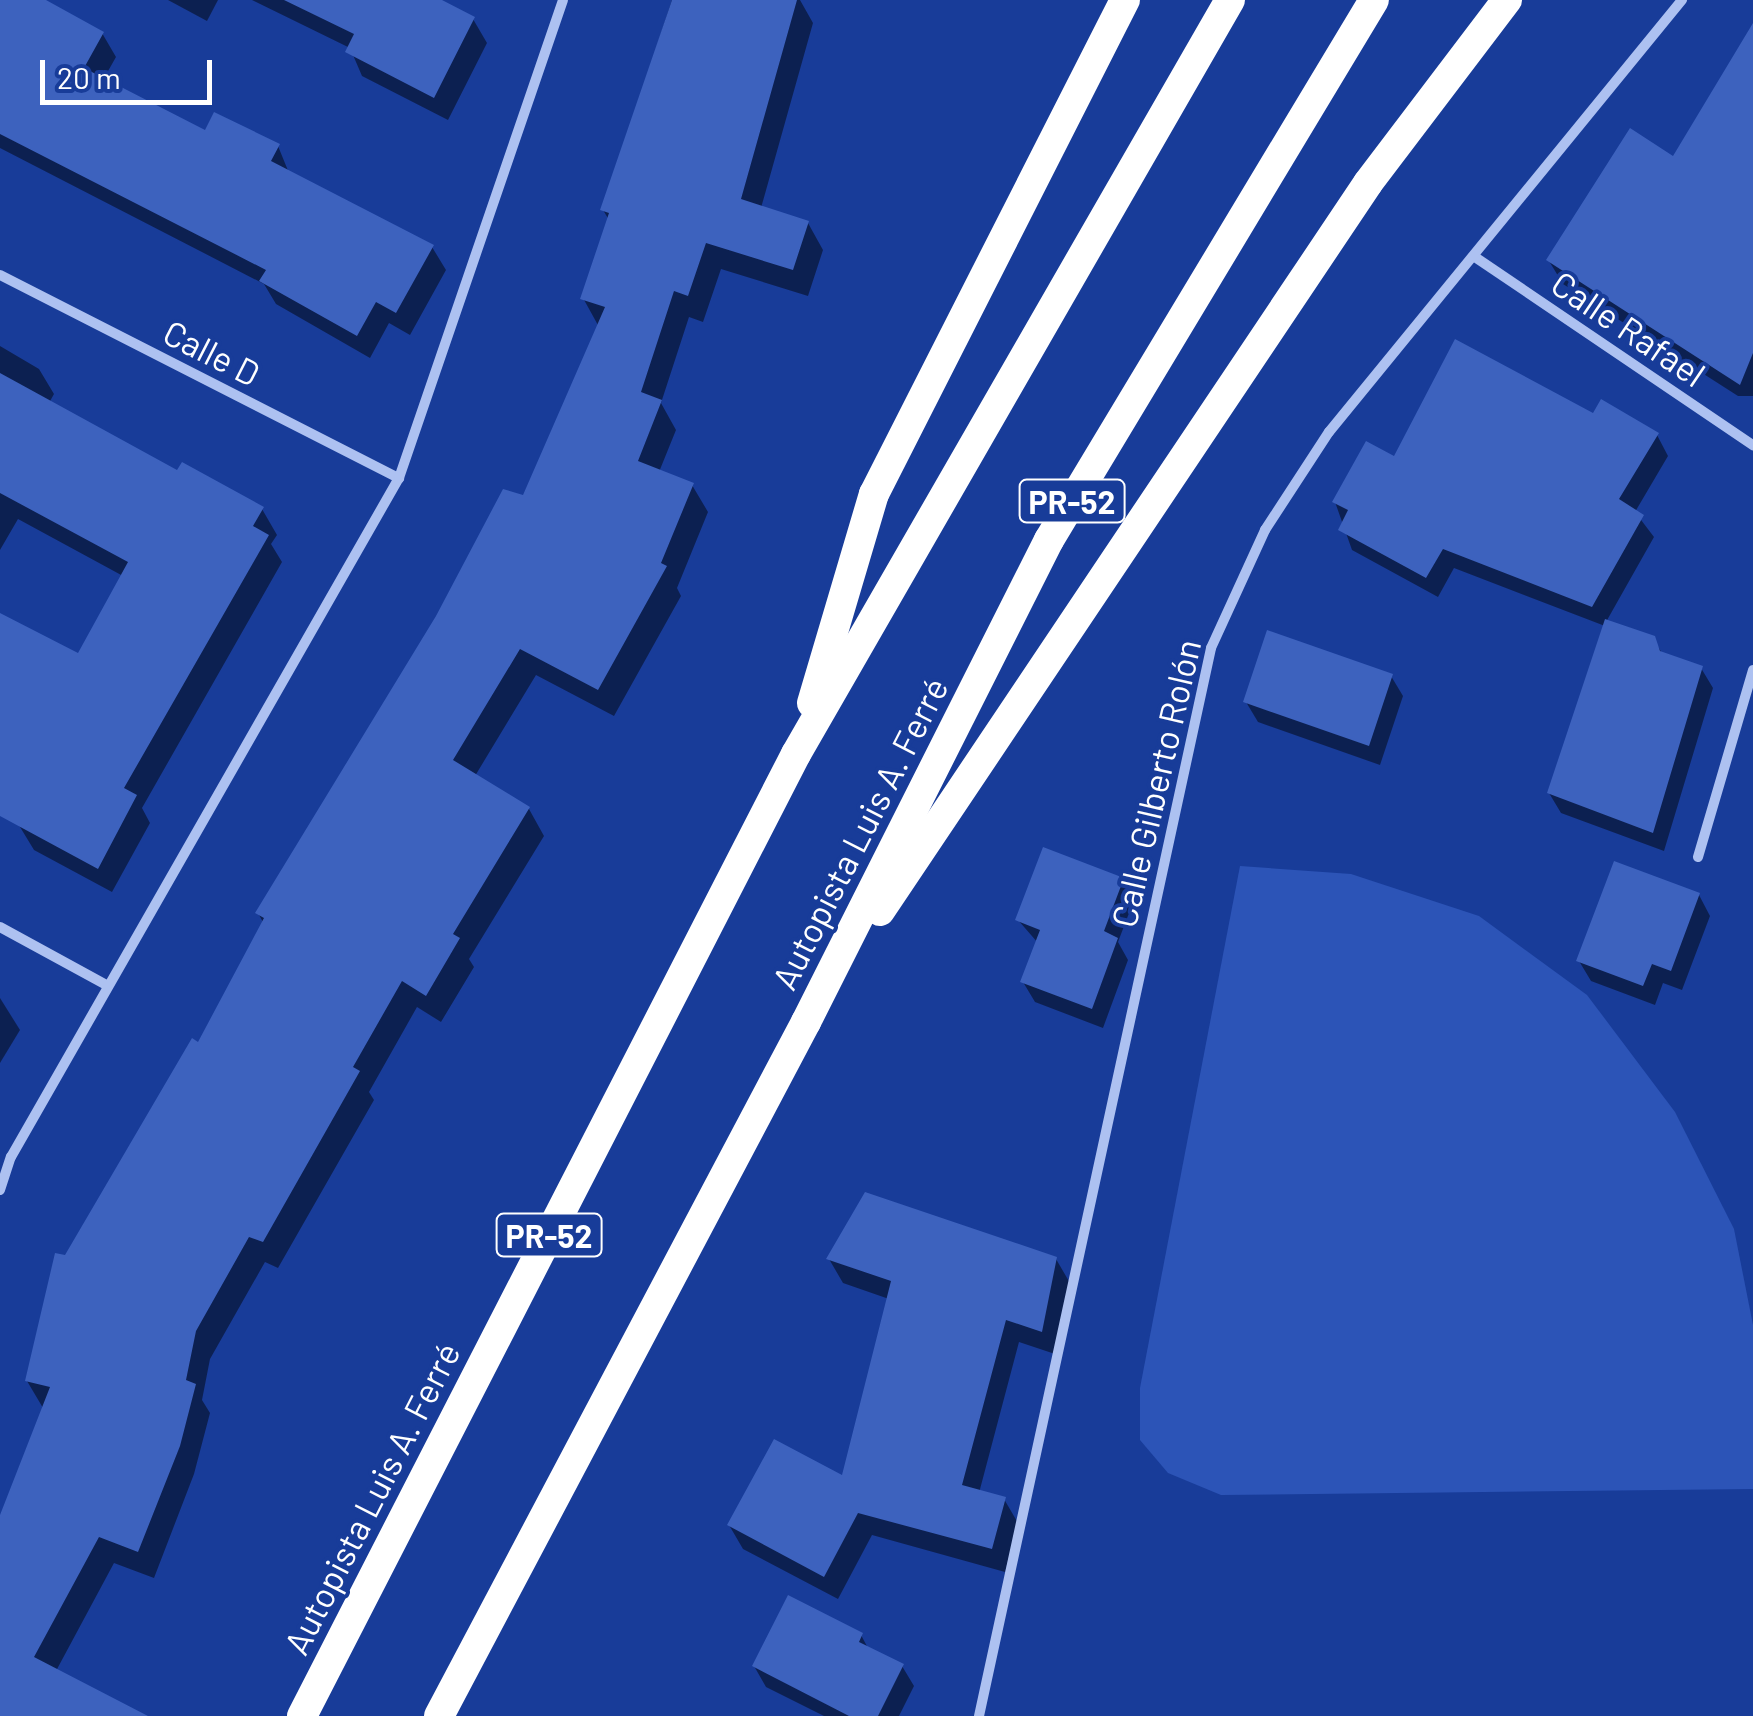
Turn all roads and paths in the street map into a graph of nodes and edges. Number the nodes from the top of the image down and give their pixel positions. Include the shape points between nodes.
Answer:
1 (564, 0) edge
2 (1125, 0) edge
3 (1230, 0) edge
4 (1374, 0) edge
5 (1507, 0) edge
6 (1682, 0) edge
7 (1474, 256) junction
8 (0, 275) edge
9 (1753, 445) edge
10 (398, 478) junction
11 (1753, 670) edge
12 (796, 754) junction
13 (1698, 856) dead end
14 (0, 927) edge
15 (108, 986) junction
16 (806, 1022) junction
17 (0, 1190) edge
18 (302, 1716) edge
19 (439, 1716) edge
20 (978, 1716) edge

1 - 10 street
2 - 12 highway via 874,494
3 - 12 highway, Autopista Luis A. Ferré / PR-52
4 - 16 highway, Autopista Luis A. Ferré / PR-52 via 1049,540
5 - 16 highway via 1368,183
6 - 7 street, Calle Gilberto Rolón
7 - 9 street, Calle Rafael
7 - 20 street, Calle Gilberto Rolón via 1329,432 1265,530 1211,648
8 - 10 street, Calle D
10 - 15 street
11 - 13 street
12 - 18 highway, Autopista Luis A. Ferré / PR-52
14 - 15 street
15 - 17 street via 10,1156
16 - 19 highway, Autopista Luis A. Ferré / PR-52

